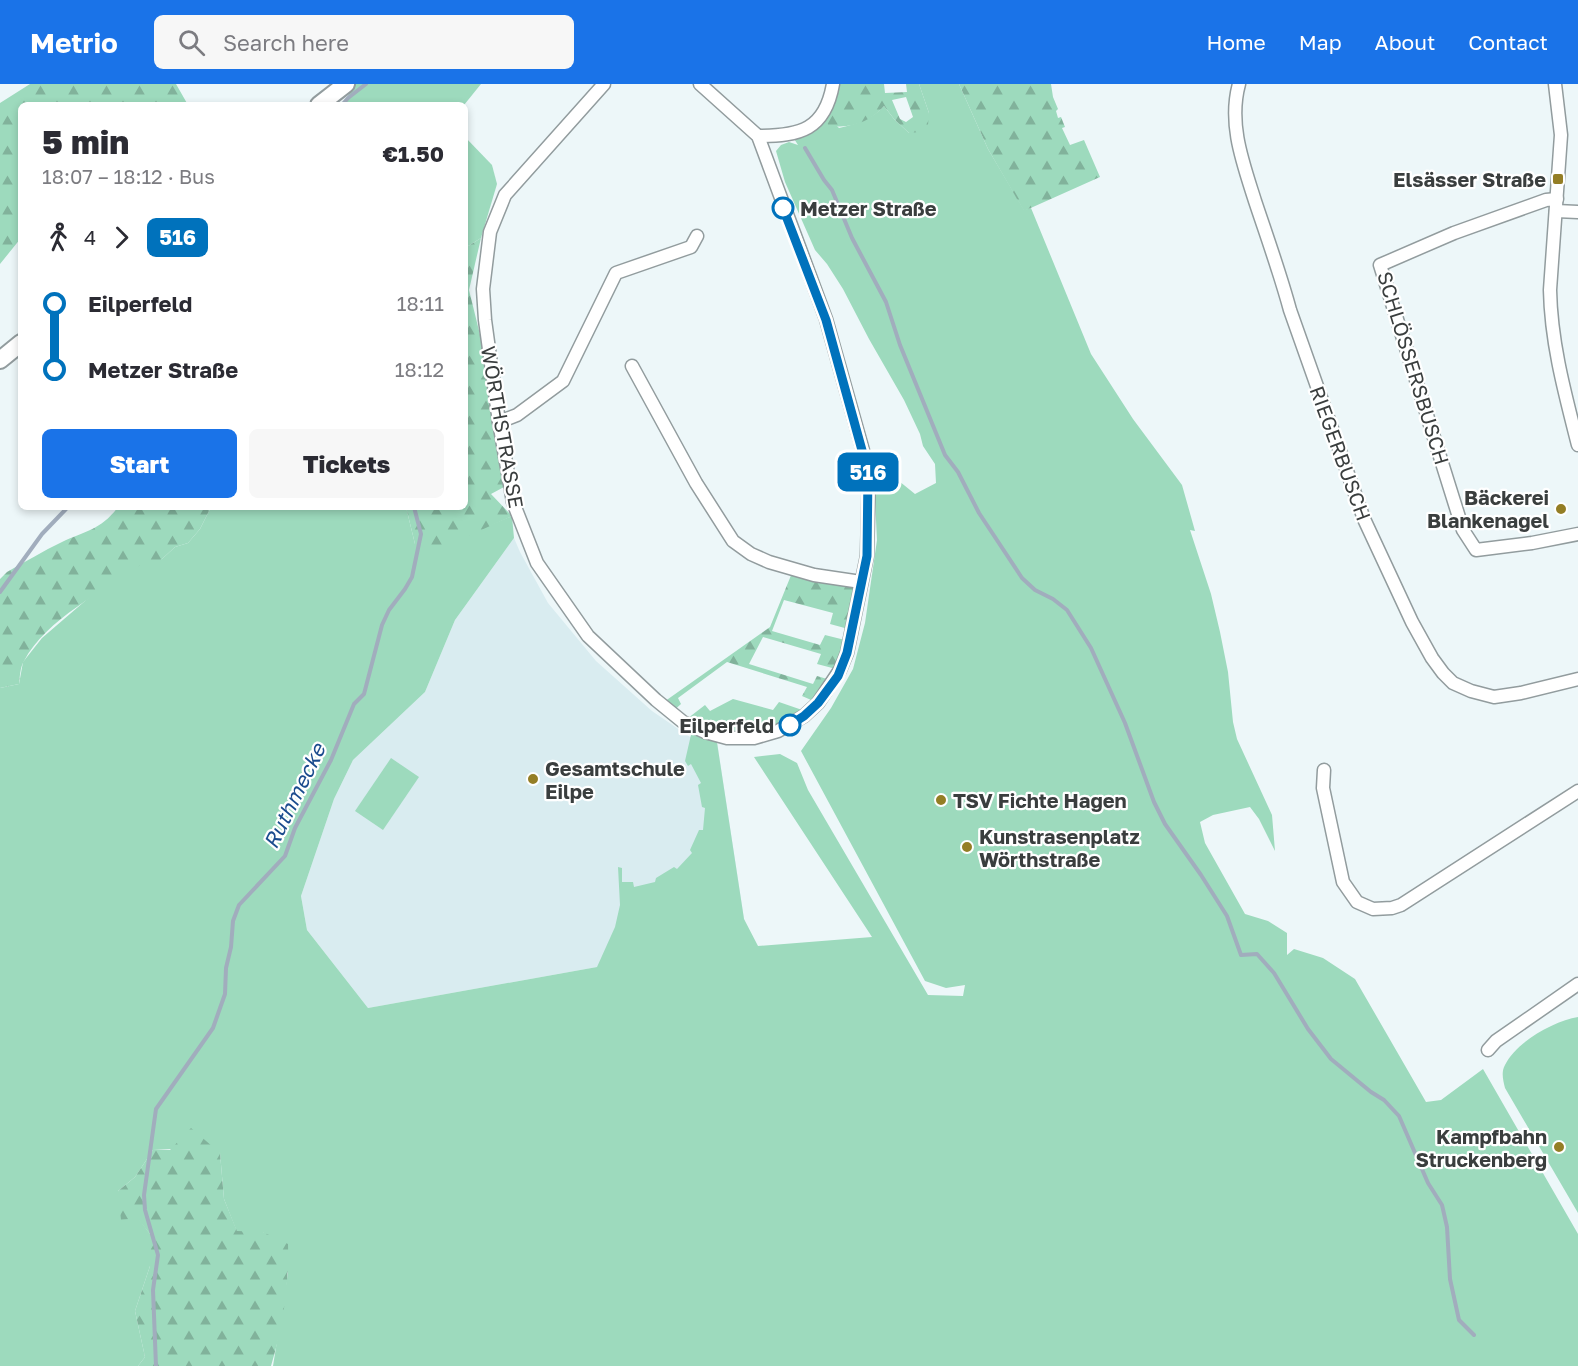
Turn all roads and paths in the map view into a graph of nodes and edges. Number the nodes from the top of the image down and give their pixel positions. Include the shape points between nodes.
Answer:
1 (346, 84) edge
2 (585, 84) edge
3 (700, 84) edge
4 (833, 84) edge
5 (1239, 84) edge
6 (1555, 84) edge
7 (599, 89) edge
8 (323, 102) edge
9 (758, 136) junction
10 (1556, 205) junction
11 (1578, 212) edge
12 (697, 236) dead end
13 (18, 345) edge
14 (0, 360) edge
15 (632, 366) dead end
16 (499, 422) junction
17 (1578, 445) edge
18 (1578, 534) edge
19 (861, 582) junction
20 (1578, 679) edge
21 (1324, 771) dead end
22 (1578, 791) edge
23 (1578, 984) edge
24 (1488, 1050) dead end

1 - 8 main road
2 - 7 street
3 - 9 street
4 - 9 street via 823,113 808,129 789,135
5 - 20 street, RIEGERBUSCH via 1235,105 1238,143 1290,310 1364,519 1432,658 1453,683 1494,697
6 - 10 street via 1561,135
7 - 16 street, WÖRTHSTRASSE via 505,195 490,232 483,289
9 - 19 street via 826,320 868,472 867,556
10 - 11 street
10 - 17 street via 1550,312
10 - 18 street, SCHLÖSSERSBUSCH via 1546,200 1380,265 1463,530 1476,550
12 - 16 street via 691,248 616,273 563,381 517,415
13 - 14 main road
15 - 19 street via 696,483 733,541 769,562 814,575
16 - 19 street, WÖRTHSTRASSE via 513,502 537,563 588,636 671,713 705,732 727,738 754,738 784,728 813,707 838,676 844,661
21 - 22 street via 1323,788 1343,882 1357,902 1373,909 1392,908 1414,898
23 - 24 street

